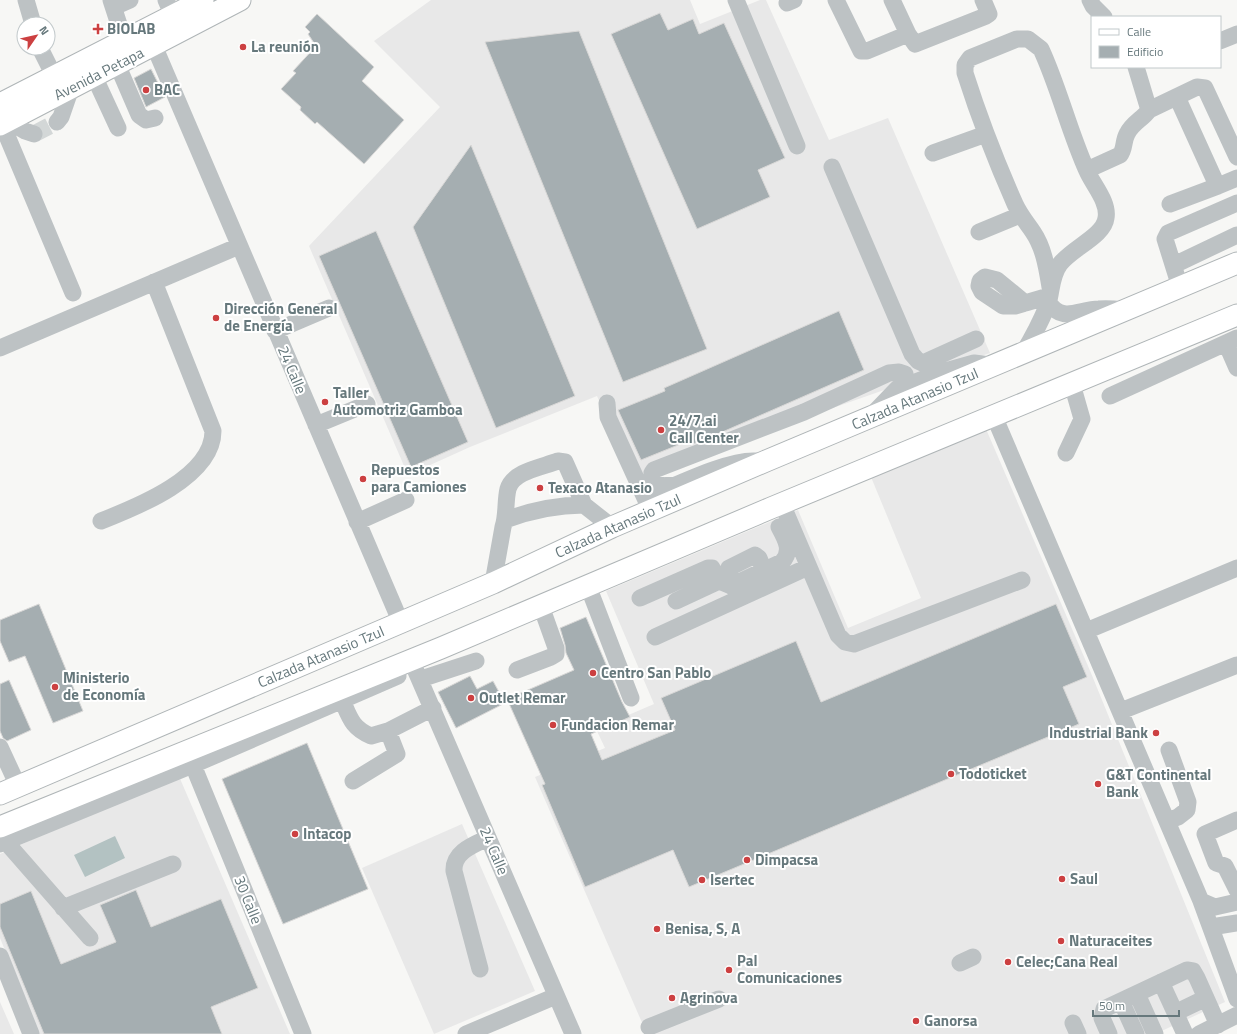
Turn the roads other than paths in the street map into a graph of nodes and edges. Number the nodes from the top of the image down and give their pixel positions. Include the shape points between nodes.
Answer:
1 (26, 0) edge
2 (130, 0) edge
3 (203, 0) edge
4 (240, 0) edge
5 (736, 0) edge
6 (836, 0) edge
7 (892, 0) edge
8 (983, 0) edge
9 (1090, 0) edge
10 (112, 3) edge
11 (169, 8) edge
12 (31, 16) edge
13 (1103, 16) edge
14 (908, 34) junction
15 (1237, 34) edge
16 (150, 37) junction
17 (124, 40) junction
18 (1221, 41) edge
19 (44, 56) edge
20 (117, 64) junction
21 (1136, 68) edge
22 (54, 76) junction
23 (94, 76) junction
24 (71, 88) junction
25 (1177, 97) junction
26 (1149, 110) junction
27 (2, 118) edge
28 (155, 118) dead end
29 (57, 122) tunnel mouth
30 (118, 128) dead end
31 (34, 134) dead end
32 (986, 134) junction
33 (797, 146) dead end
34 (933, 153) dead end
35 (1237, 157) edge
36 (832, 167) dead end
37 (1087, 170) junction
38 (1237, 178) edge
39 (1218, 186) junction
40 (1237, 203) edge
41 (1170, 204) dead end
42 (1020, 215) junction
43 (979, 232) dead end
44 (1237, 235) edge
45 (1039, 244) junction
46 (239, 246) junction
47 (1073, 250) junction
48 (1237, 263) edge
49 (1174, 265) junction
50 (154, 282) junction
51 (1180, 287) junction
52 (73, 293) dead end
53 (1049, 295) junction
54 (1025, 303) dead end
55 (329, 308) dead end
56 (1126, 310) junction
57 (1234, 330) edge
58 (275, 331) junction
59 (976, 339) dead end
60 (0, 348) edge
61 (1023, 353) junction
62 (917, 358) junction
63 (994, 365) junction
64 (1237, 368) edge
65 (942, 372) junction
66 (901, 382) junction
67 (1072, 384) junction
68 (1110, 396) dead end
69 (607, 403) dead end
70 (367, 404) dead end
71 (994, 416) junction
72 (869, 418) junction
73 (316, 425) junction
74 (1066, 453) dead end
75 (766, 461) junction
76 (681, 484) junction
77 (406, 500) dead end
78 (584, 505) junction
79 (648, 505) junction
80 (776, 506) junction
81 (505, 520) junction
82 (101, 521) dead end
83 (357, 522) junction
84 (612, 527) junction
85 (808, 567) junction
86 (1237, 568) edge
87 (1022, 580) dead end
88 (493, 583) junction
89 (725, 584) junction
90 (588, 586) junction
91 (640, 598) dead end
92 (676, 601) dead end
93 (541, 606) junction
94 (400, 623) junction
95 (1086, 631) junction
96 (655, 636) dead end
97 (441, 648) junction
98 (476, 661) dead end
99 (1237, 665) edge
100 (518, 670) dead end
101 (418, 674) junction
102 (631, 698) dead end
103 (342, 700) junction
104 (433, 708) junction
105 (1121, 711) junction
106 (388, 731) junction
107 (0, 747) edge
108 (1169, 750) dead end
109 (193, 765) junction
110 (353, 781) dead end
111 (5, 791) edge
112 (1237, 820) edge
113 (1168, 821) junction
114 (2, 838) edge
115 (488, 838) junction
116 (1231, 863) edge
117 (173, 864) dead end
118 (1237, 890) edge
119 (1201, 901) junction
120 (1237, 902) edge
121 (63, 908) junction
122 (1237, 923) edge
123 (1212, 927) junction
124 (90, 938) dead end
125 (0, 956) edge
126 (480, 970) dead end
127 (1161, 982) junction
128 (0, 987) edge
129 (1136, 994) junction
130 (556, 996) junction
131 (1206, 998) junction
132 (719, 999) dead end
133 (1237, 999) edge
134 (1121, 1001) junction
135 (1175, 1013) junction
136 (1237, 1015) edge
137 (1218, 1025) junction
138 (649, 1027) dead end
139 (19, 1034) edge
140 (31, 1034) edge
141 (303, 1034) edge
142 (466, 1034) edge
143 (573, 1034) edge
144 (1109, 1034) edge
145 (1136, 1034) edge
146 (1155, 1034) edge
147 (1185, 1034) edge
148 (1199, 1034) edge

1 - 12 street
2 - 10 street
3 - 11 main road, Avenida Petapa
4 - 16 main road, Avenida Petapa
5 - 33 street
6 - 14 street via 861,51 867,51
7 - 14 street
8 - 14 street via 988,14 986,16 915,44
9 - 13 street
10 - 17 street
11 - 16 main road, Avenida Petapa
15 - 18 street
16 - 17 main road, Avenida Petapa
16 - 20 main road, Avenida Petapa
16 - 46 street, 24 Calle
17 - 22 main road, Avenida Petapa
19 - 22 street
20 - 23 main road, Avenida Petapa
20 - 28 street via 139,115 146,120
21 - 26 street
22 - 27 main road, Avenida Petapa
23 - 24 main road, Avenida Petapa
23 - 30 street
24 - 27 main road, Avenida Petapa
24 - 29 street
25 - 26 street
25 - 35 street via 1197,87 1205,88
25 - 39 street
26 - 37 street via 1127,133 1120,155
27 - 31 street
27 - 52 street
32 - 34 street
32 - 37 street via 965,73 965,65 974,56 1017,39 1028,39 1041,49
32 - 42 street
36 - 62 street
37 - 47 street via 1106,207 1107,216 1099,232
38 - 39 street
39 - 41 street
40 - 49 street via 1168,233 1165,239
42 - 43 street
42 - 45 street
44 - 49 street
45 - 47 street via 1062,253
45 - 53 street via 1046,264
46 - 50 street
46 - 58 street, 24 Calle
47 - 53 street via 1060,265
48 - 51 main road, Calzada Atanasio Tzul
49 - 51 street
50 - 60 street
50 - 82 street via 213,431 213,442 201,464 166,490 143,504
51 - 56 main road, Calzada Atanasio Tzul
53 - 54 street
53 - 56 street via 1053,309 1064,314 1098,309
53 - 61 street via 1034,335
55 - 58 street
56 - 61 main road, Calzada Atanasio Tzul
57 - 64 street
57 - 67 main road
57 - 68 street
58 - 73 street, 24 Calle
59 - 62 street
61 - 63 main road, Calzada Atanasio Tzul
62 - 65 street
62 - 66 street
63 - 65 street via 974,363
63 - 72 main road, Calzada Atanasio Tzul
65 - 66 street
66 - 72 street
66 - 76 street via 899,372 889,373 804,412 654,470 652,473 656,482 662,486
67 - 71 main road
67 - 74 street via 1082,419
69 - 79 street via 608,417
70 - 73 street
71 - 80 main road
71 - 95 street
72 - 75 main road, Calzada Atanasio Tzul
73 - 83 street, 24 Calle
75 - 76 street via 746,460
75 - 79 main road, Calzada Atanasio Tzul
76 - 79 street
77 - 83 street
78 - 81 street via 561,505 527,512
78 - 81 street via 565,462 558,461 515,477 508,489
78 - 84 street
79 - 84 main road, Calzada Atanasio Tzul
80 - 85 street
80 - 89 street via 788,544 787,555 782,562 764,571 760,558 755,555 729,568
80 - 90 main road
81 - 88 street
83 - 94 street, 24 Calle
84 - 88 main road, Calzada Atanasio Tzul
85 - 87 street via 838,635 845,642 854,644
85 - 96 street
86 - 95 street
88 - 94 main road, Calzada Atanasio Tzul
89 - 91 street via 712,568 708,568
89 - 92 street
90 - 93 main road
90 - 102 street
93 - 97 main road
93 - 100 street via 556,654
94 - 111 main road, Calzada Atanasio Tzul
95 - 105 street
97 - 101 street
97 - 114 main road
98 - 101 street
99 - 105 street
101 - 103 street
101 - 104 street, 24 Calle
103 - 106 street via 352,723 359,731 370,736
103 - 109 street
104 - 106 street
104 - 115 street, 24 Calle
105 - 113 street
106 - 110 street via 397,754
107 - 111 street
108 - 113 street via 1188,802 1187,810
109 - 114 street
109 - 141 street, 30 Calle
112 - 116 street via 1205,834 1216,863
113 - 119 street
114 - 121 street
115 - 126 street via 471,846 458,856 454,863
115 - 130 street, 24 Calle
116 - 118 street
117 - 121 street
119 - 120 street via 1215,907
119 - 123 street
121 - 124 street
122 - 123 street
123 - 133 street
125 - 140 street
127 - 129 street
127 - 131 street via 1187,970 1193,971
127 - 135 street
128 - 139 street
129 - 134 street
129 - 146 street
130 - 142 street
130 - 143 street, 24 Calle
131 - 135 street
131 - 137 street
132 - 138 street
134 - 144 street via 1102,1012
134 - 145 street
135 - 147 street
136 - 137 street
137 - 148 street

